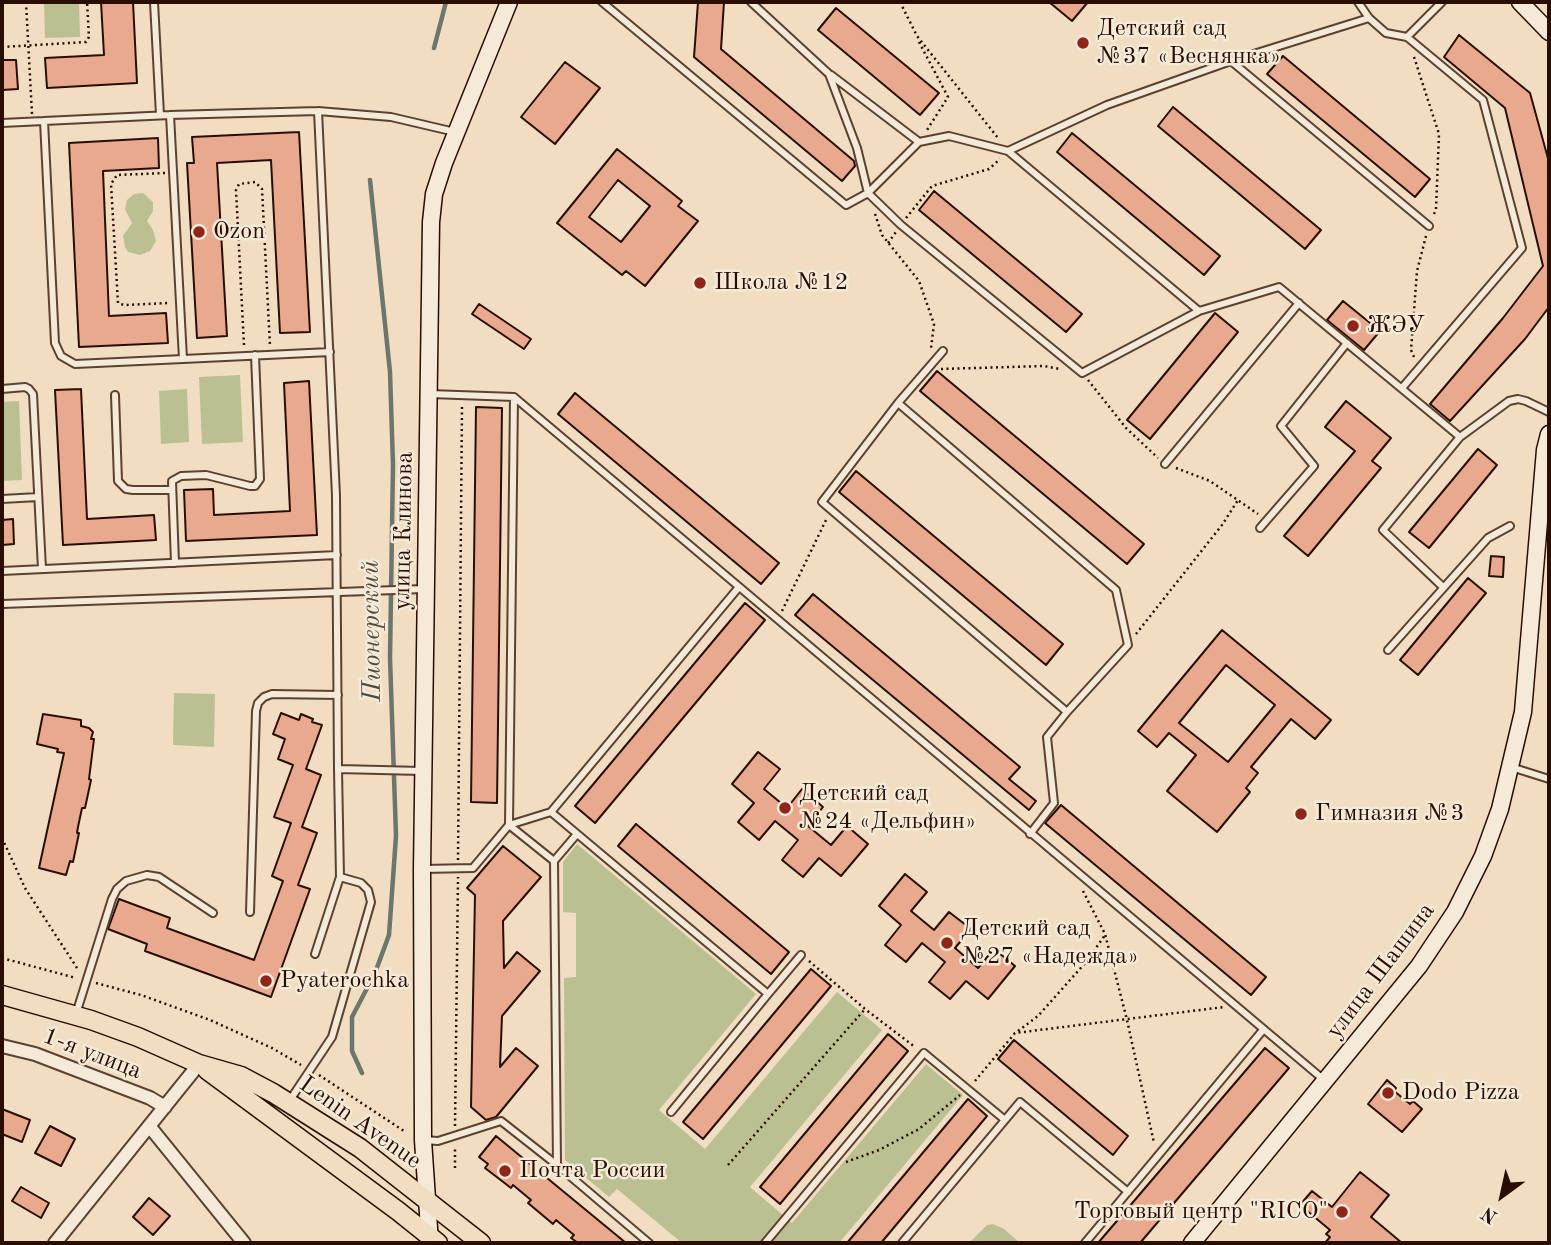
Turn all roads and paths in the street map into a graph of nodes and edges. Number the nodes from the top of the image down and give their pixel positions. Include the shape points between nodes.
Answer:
1 (26, 2) edge
2 (87, 2) edge
3 (154, 2) edge
4 (509, 2) edge
5 (602, 2) edge
6 (751, 2) edge
7 (900, 2) edge
8 (1358, 2) edge
9 (1442, 2) edge
10 (1520, 2) edge
11 (1369, 18) junction
12 (1549, 32) edge
13 (916, 36) junction
14 (1407, 37) junction
15 (29, 46) junction
16 (2, 47) edge
17 (1231, 61) junction
18 (829, 74) junction
19 (318, 111) junction
20 (160, 115) junction
21 (170, 115) junction
22 (44, 121) junction
23 (33, 122) junction
24 (2, 123) edge
25 (456, 132) junction
26 (919, 142) junction
27 (1008, 151) junction
28 (173, 172) junction
29 (868, 193) junction
30 (901, 225) junction
31 (1429, 226) junction
32 (888, 243) junction
33 (180, 302) junction
34 (1299, 303) junction
35 (1199, 311) junction
36 (1347, 343) junction
37 (943, 351) dead end
38 (330, 352) junction
39 (271, 354) junction
40 (254, 355) junction
41 (244, 356) junction
42 (183, 359) junction
43 (1420, 368) junction
44 (928, 369) junction
45 (1082, 373) junction
46 (2, 388) edge
47 (1402, 388) junction
48 (428, 394) junction
49 (115, 395) dead end
50 (462, 395) junction
51 (514, 397) junction
52 (898, 403) junction
53 (1549, 412) edge
54 (1549, 434) edge
55 (1460, 436) junction
56 (1166, 464) junction
57 (171, 490) junction
58 (38, 497) junction
59 (2, 499) edge
60 (1238, 500) junction
61 (831, 511) junction
62 (1267, 519) junction
63 (1510, 526) dead end
64 (1260, 528) dead end
65 (337, 555) junction
66 (175, 563) junction
67 (42, 569) junction
68 (2, 571) edge
69 (739, 587) junction
70 (1443, 587) junction
71 (426, 589) junction
72 (337, 593) junction
73 (2, 604) edge
74 (778, 620) junction
75 (1128, 645) junction
76 (1388, 650) dead end
77 (338, 695) junction
78 (1067, 712) junction
79 (1511, 767) junction
80 (338, 769) junction
81 (424, 771) junction
82 (1549, 779) edge
83 (551, 812) junction
84 (509, 825) junction
85 (577, 834) junction
86 (1030, 834) junction
87 (2, 838) edge
88 (554, 861) junction
89 (422, 869) junction
90 (458, 869) junction
91 (340, 877) junction
92 (1082, 890) dead end
93 (250, 912) dead end
94 (213, 913) dead end
95 (1105, 934) junction
96 (315, 954) dead end
97 (801, 955) joint
98 (2, 958) edge
99 (86, 981) junction
100 (768, 994) junction
101 (2, 995) edge
102 (1234, 1006) junction
103 (865, 1010) junction
104 (75, 1016) junction
105 (1128, 1020) junction
106 (1263, 1030) junction
107 (1015, 1032) junction
108 (2, 1046) edge
109 (924, 1053) junction
110 (199, 1064) junction
111 (311, 1070) junction
112 (1325, 1082) junction
113 (968, 1089) junction
114 (288, 1102) junction
115 (165, 1107) junction
116 (671, 1112) dead end
117 (1005, 1120) junction
118 (150, 1127) junction
119 (404, 1131) dead end
120 (455, 1136) junction
121 (423, 1140) junction
122 (1157, 1157) junction
123 (557, 1165) junction
124 (728, 1165) dead end
125 (829, 1167) junction
126 (455, 1168) dead end
127 (1128, 1192) junction
128 (428, 1200) junction
129 (432, 1241) edge
130 (55, 1243) edge
131 (244, 1243) edge
132 (481, 1243) edge
133 (649, 1243) edge
134 (765, 1243) edge
135 (902, 1243) edge
136 (1085, 1243) edge
137 (1192, 1243) edge

1 - 15 path
2 - 15 path via 86,42
3 - 20 lane
4 - 25 street, улица Клинова
5 - 29 lane via 846,205
6 - 18 lane
7 - 13 path
8 - 11 lane
9 - 14 lane
10 - 12 street
11 - 14 lane via 1386,33
11 - 17 lane
13 - 26 path via 948,97
13 - 27 path
14 - 31 path via 1439,134 1436,209
14 - 43 lane via 1483,100 1522,248
15 - 16 path
15 - 23 path
17 - 27 lane via 1107,105
17 - 31 lane
18 - 26 lane
18 - 29 lane via 857,148
19 - 21 lane
19 - 25 lane via 391,117
19 - 38 lane
20 - 21 lane
20 - 22 lane
21 - 28 lane
22 - 23 lane
22 - 42 lane via 55,343 61,356 75,364
23 - 24 lane
25 - 48 street, улица Клинова via 434,194 431,222
26 - 27 lane via 948,135
26 - 29 lane
27 - 30 path via 989,169 932,186
27 - 35 lane
28 - 33 lane
28 - 33 path via 117,175 111,184 118,303
29 - 30 lane
29 - 32 path
30 - 32 path
30 - 45 lane
31 - 43 path via 1417,271 1411,350
32 - 44 path via 919,281 934,324
33 - 42 lane
34 - 35 lane via 1279,287
34 - 36 lane
34 - 56 lane
35 - 45 lane
36 - 47 lane
36 - 62 lane via 1282,426 1314,466
37 - 44 lane
38 - 39 lane
38 - 65 lane
39 - 40 lane
39 - 41 path via 262,189 259,183 243,183 236,190
40 - 41 lane
40 - 57 lane via 258,483 250,486 206,475 181,476 172,481
41 - 42 lane
43 - 47 lane
44 - 45 path via 1044,366
44 - 52 lane
45 - 56 path via 1126,428
46 - 58 lane via 24,387 33,394
47 - 55 lane
48 - 50 lane
48 - 71 street, улица Клинова
49 - 57 lane via 118,481 126,489
50 - 51 lane
50 - 90 path
51 - 69 lane
51 - 84 lane
52 - 61 lane via 822,502
52 - 75 lane via 1116,590
53 - 55 lane via 1526,401 1509,401
54 - 79 street, улица Шашина via 1528,673
55 - 70 lane via 1383,530
56 - 60 path via 1210,481
57 - 66 lane
58 - 59 lane
58 - 67 lane
60 - 62 path
60 - 75 path
61 - 74 path
61 - 78 lane
62 - 64 lane
63 - 70 lane via 1488,538
65 - 66 lane
65 - 72 lane
66 - 67 lane
67 - 68 lane
69 - 74 lane
69 - 83 lane
70 - 76 lane
71 - 72 lane
71 - 81 street, улица Клинова
72 - 73 lane
72 - 77 lane
74 - 86 lane
75 - 78 lane
77 - 80 lane
77 - 93 lane via 272,694 258,703
78 - 86 lane via 1047,737 1055,803
79 - 82 lane
79 - 112 street, улица Шашина via 1483,856 1455,912 1419,966
80 - 81 lane
80 - 91 lane
81 - 89 street, улица Клинова
83 - 84 lane
83 - 85 lane
84 - 88 lane
84 - 90 lane via 473,868
85 - 88 lane
85 - 100 lane
86 - 102 lane
87 - 99 path via 24,888
88 - 123 lane
89 - 90 lane
89 - 121 street, улица Клинова
90 - 120 path
91 - 96 lane
91 - 111 lane via 361,883 371,902 332,1037
92 - 95 path
94 - 99 lane via 159,877 126,881 111,899
95 - 105 path
95 - 107 path via 1038,1016
97 - 100 lane
97 - 103 path
98 - 99 path
99 - 104 lane
99 - 111 path via 210,1020
100 - 116 lane
101 - 104 main road, Lenin Avenue
102 - 105 path
102 - 106 lane
103 - 109 path
103 - 124 path
104 - 110 main road, Lenin Avenue
105 - 107 path
105 - 122 path
106 - 112 lane
106 - 122 lane
107 - 113 path
108 - 115 street, 1-я улица via 35,1054
109 - 113 lane
109 - 125 lane
110 - 114 main road, Lenin Avenue via 241,1076
110 - 115 street
110 - 129 main road, Lenin Avenue
111 - 114 lane
111 - 119 path
112 - 137 street, улица Шашина
113 - 117 lane
113 - 125 path via 919,1129 879,1150
114 - 128 main road, Lenin Avenue via 360,1148
115 - 118 street
117 - 127 lane via 1020,1102
117 - 135 lane
118 - 130 street
118 - 131 street
120 - 121 lane
120 - 123 lane via 501,1121
120 - 126 path
121 - 128 street, улица Клинова
122 - 127 lane
123 - 133 lane
125 - 134 lane
127 - 136 lane
128 - 129 street, улица Клинова
128 - 132 main road, Lenin Avenue

